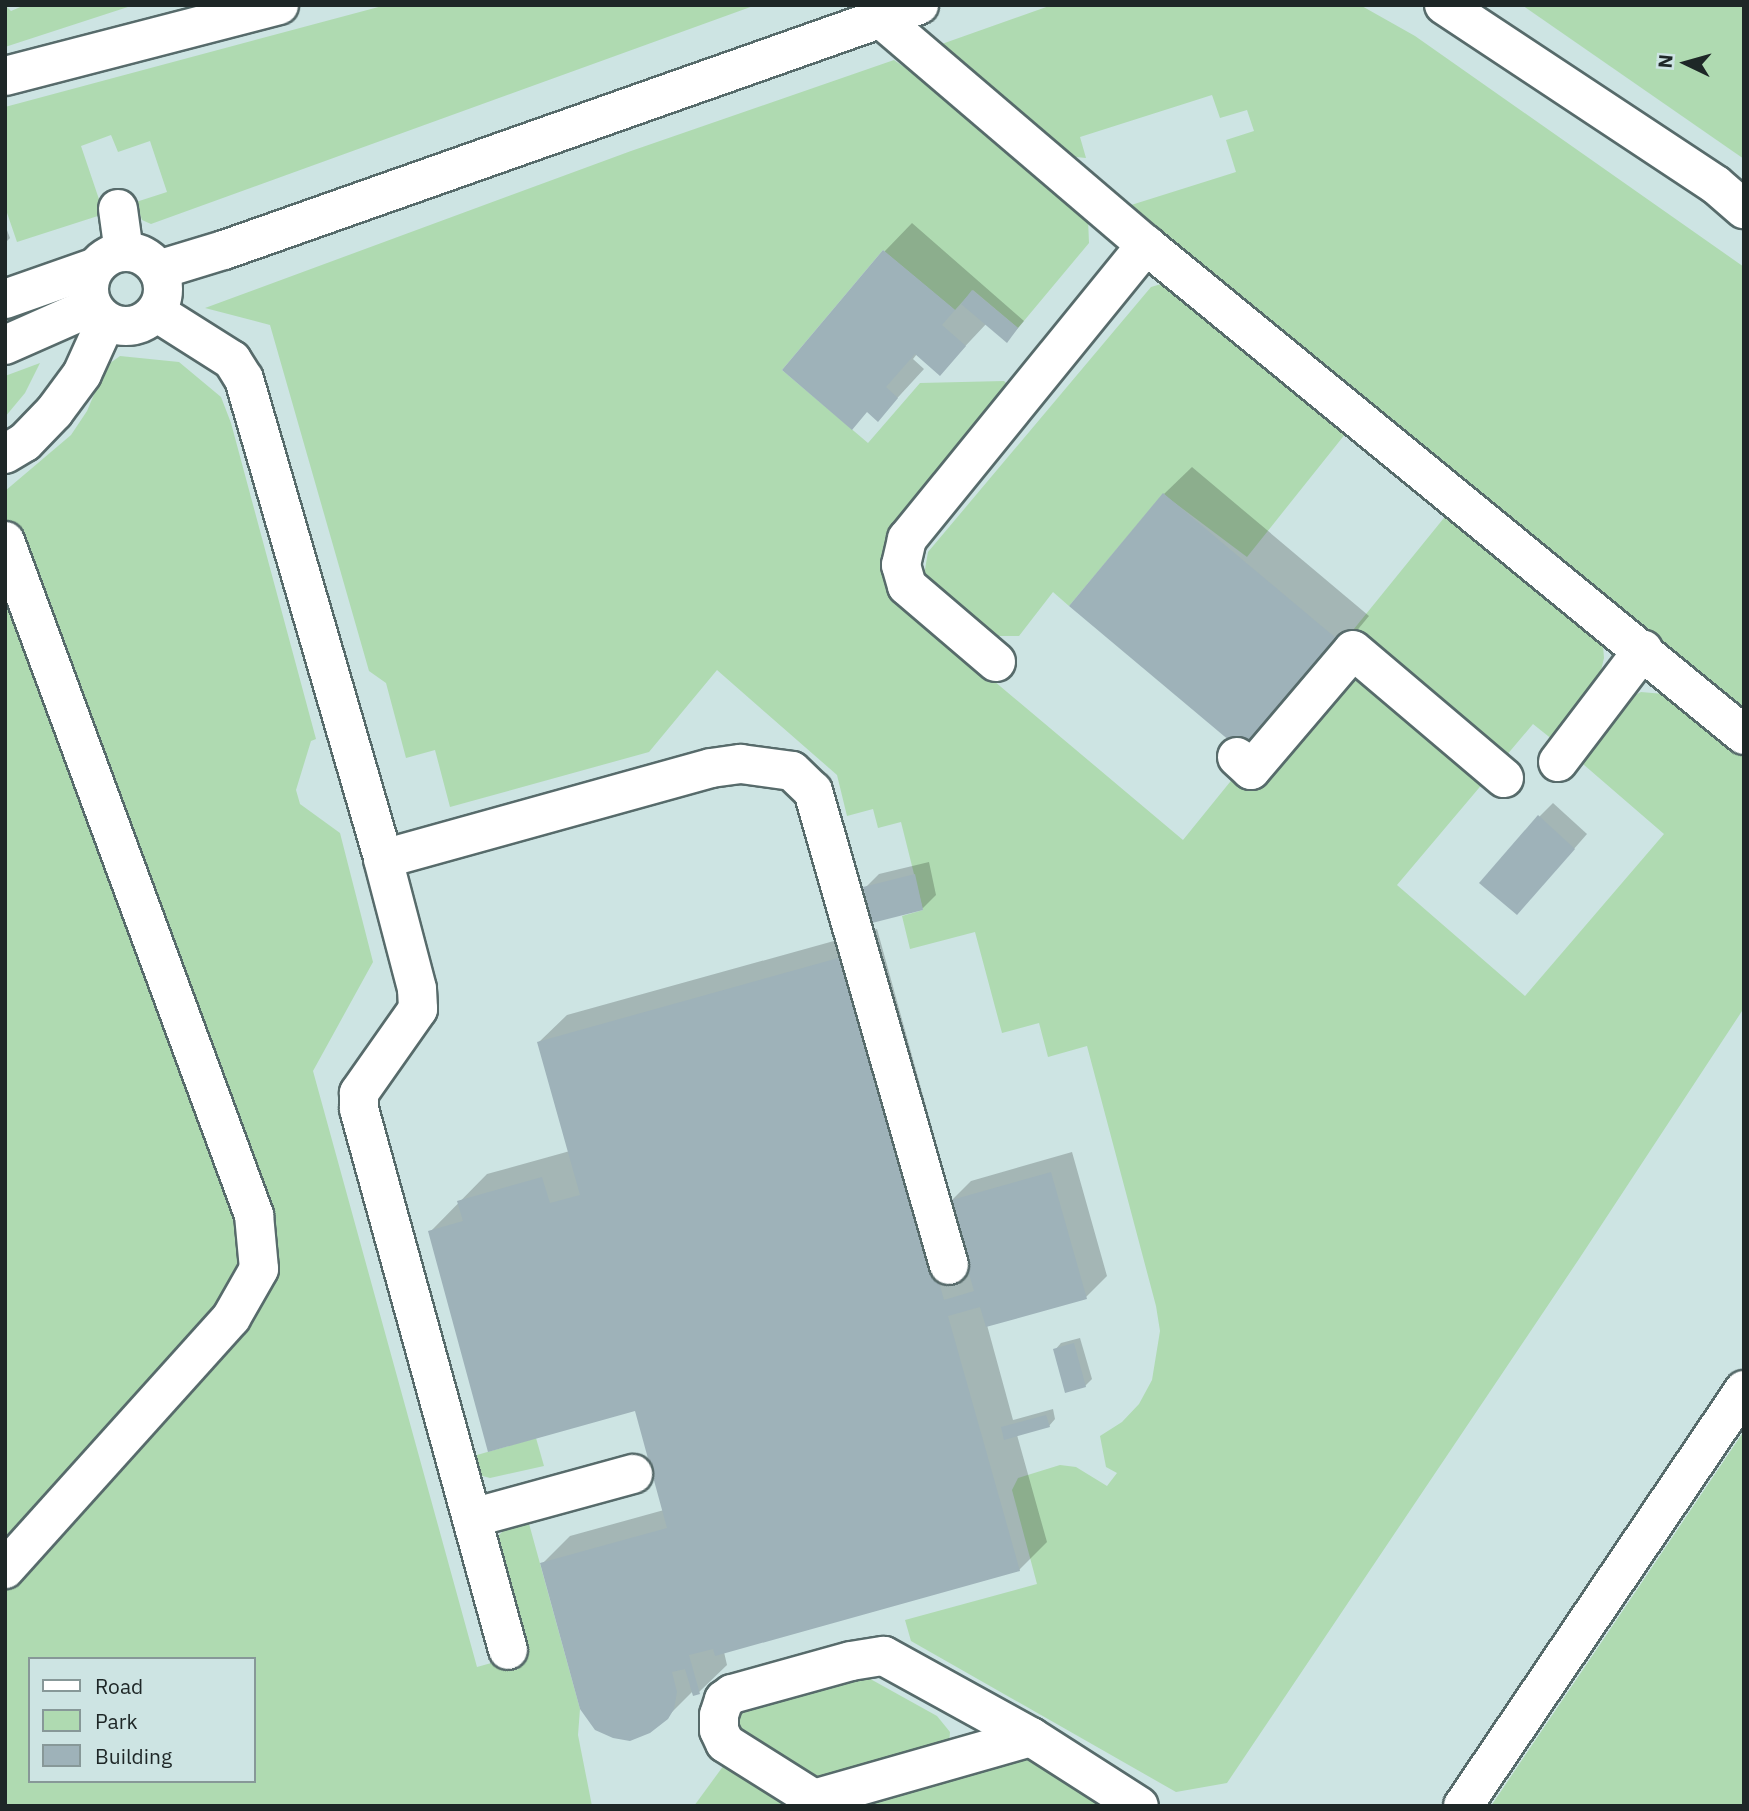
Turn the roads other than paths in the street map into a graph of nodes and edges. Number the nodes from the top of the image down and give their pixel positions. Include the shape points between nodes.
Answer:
1 (279, 5) edge
2 (919, 5) edge
3 (1444, 5) edge
4 (880, 18) junction
5 (5, 76) edge
6 (118, 209) dead end
7 (1744, 209) edge
8 (1146, 246) junction
9 (110, 260) junction
10 (159, 270) junction
11 (5, 299) edge
12 (156, 312) junction
13 (99, 313) junction
14 (5, 345) edge
15 (5, 454) edge
16 (5, 541) edge
17 (1643, 650) junction
18 (996, 662) dead end
19 (1744, 735) edge
20 (1237, 757) dead end
21 (1558, 762) dead end
22 (1504, 778) dead end
23 (383, 859) junction
24 (949, 1265) dead end
25 (1744, 1390) edge
26 (633, 1474) dead end
27 (472, 1518) junction
28 (5, 1569) edge
29 (508, 1650) dead end
30 (1031, 1737) junction
31 (1139, 1806) edge
32 (1463, 1806) edge

1 - 5 street
2 - 4 street
3 - 7 street via 1695,171
4 - 8 street via 1083,175
4 - 10 street
6 - 9 street
8 - 17 street
8 - 18 street via 907,539 901,565 907,586
9 - 10 street via 144,256
9 - 11 street
9 - 13 street via 89,286
10 - 12 street via 163,291
12 - 13 street via 138,325 116,326
12 - 23 street via 232,360 244,379
13 - 14 street
13 - 15 street via 75,383 25,442
16 - 28 street via 254,1215 259,1269 230,1318
17 - 19 street
17 - 21 street
20 - 22 street via 1251,770 1353,650
23 - 24 street via 711,768 741,764 792,771 813,791
23 - 27 street via 417,989 418,1009 359,1093 359,1109
25 - 32 street
26 - 27 street
27 - 29 street
30 - 30 street via 814,1799 725,1743 719,1715 724,1700 751,1687 884,1656
30 - 31 street

